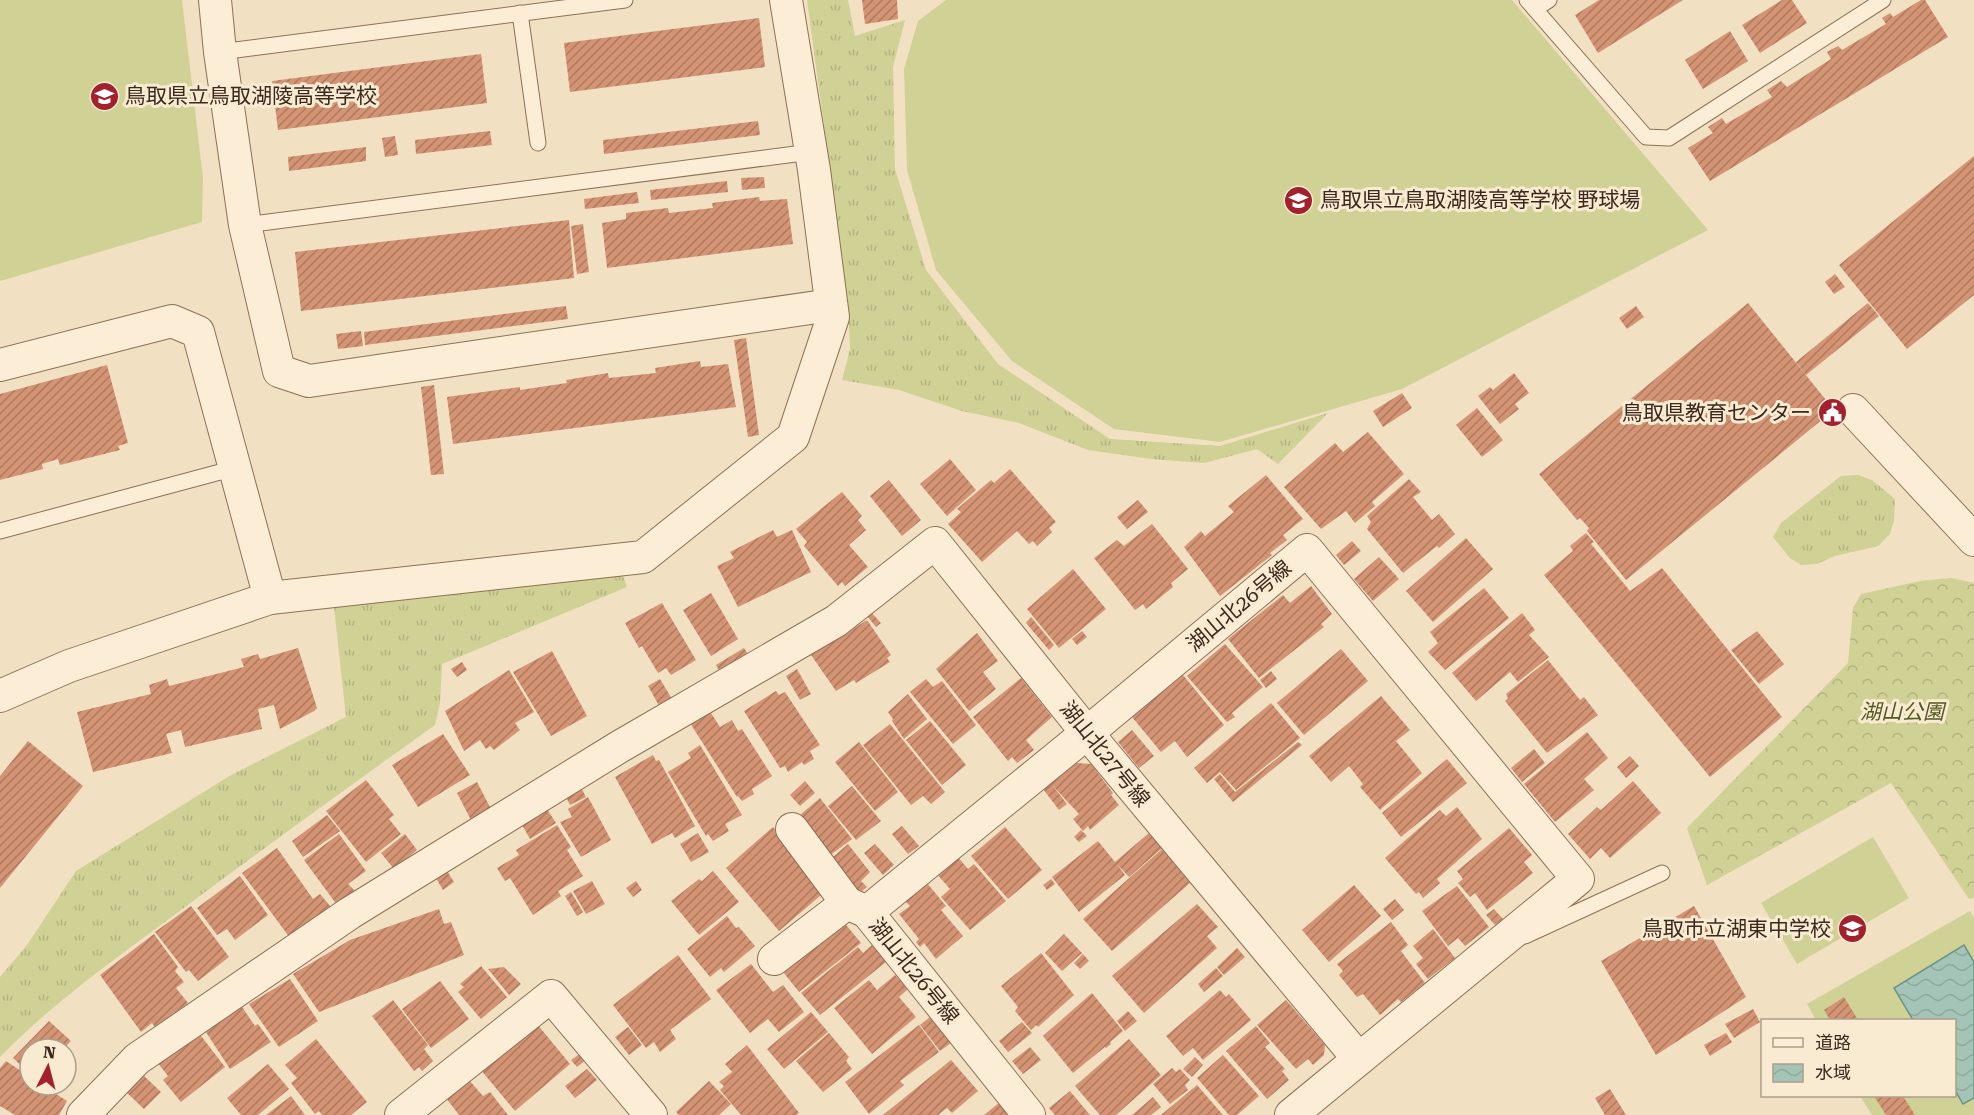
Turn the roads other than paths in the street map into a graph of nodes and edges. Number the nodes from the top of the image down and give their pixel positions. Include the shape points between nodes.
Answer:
1 (215, 0) edge
2 (625, 0) edge
3 (786, 0) edge
4 (1548, 0) edge
5 (1883, 0) edge
6 (1531, 4) edge
7 (520, 13) junction
8 (220, 52) junction
9 (538, 143) dead end
10 (811, 152) junction
11 (245, 225) junction
12 (831, 305) junction
13 (0, 365) edge
14 (1853, 410) dead end
15 (235, 468) junction
16 (0, 531) edge
17 (1974, 540) edge
18 (270, 598) junction
19 (0, 696) edge
20 (1087, 733) junction
21 (792, 829) dead end
22 (1662, 873) dead end
23 (857, 907) junction
24 (1487, 954) junction
25 (774, 959) dead end
26 (1359, 1058) junction
27 (83, 1115) edge
28 (401, 1115) edge
29 (651, 1115) edge
30 (1029, 1115) edge
31 (1291, 1115) edge

1 - 8 street
2 - 7 lane
3 - 10 street
4 - 6 lane
5 - 6 lane via 1669,138 1646,136
7 - 8 lane
7 - 9 lane
8 - 11 street
10 - 11 lane
10 - 12 street
11 - 12 street via 279,371 309,381
12 - 18 street via 833,317 793,437 643,558
13 - 15 street via 172,321 198,332
14 - 17 street
15 - 16 lane
15 - 18 street
18 - 19 street via 69,666
20 - 23 street, 湖山北26号線
20 - 24 street, 湖山北26号線 via 1307,550 1578,879
20 - 26 street, 湖山北27号線
20 - 27 street, 湖山北27号線 via 935,543 837,621 619,747 350,914 137,1059
21 - 23 street
22 - 24 lane
23 - 25 street
23 - 30 street, 湖山北26号線
24 - 26 street, 湖山北26号線
26 - 31 street, 湖山北26号線
28 - 29 street via 551,996

